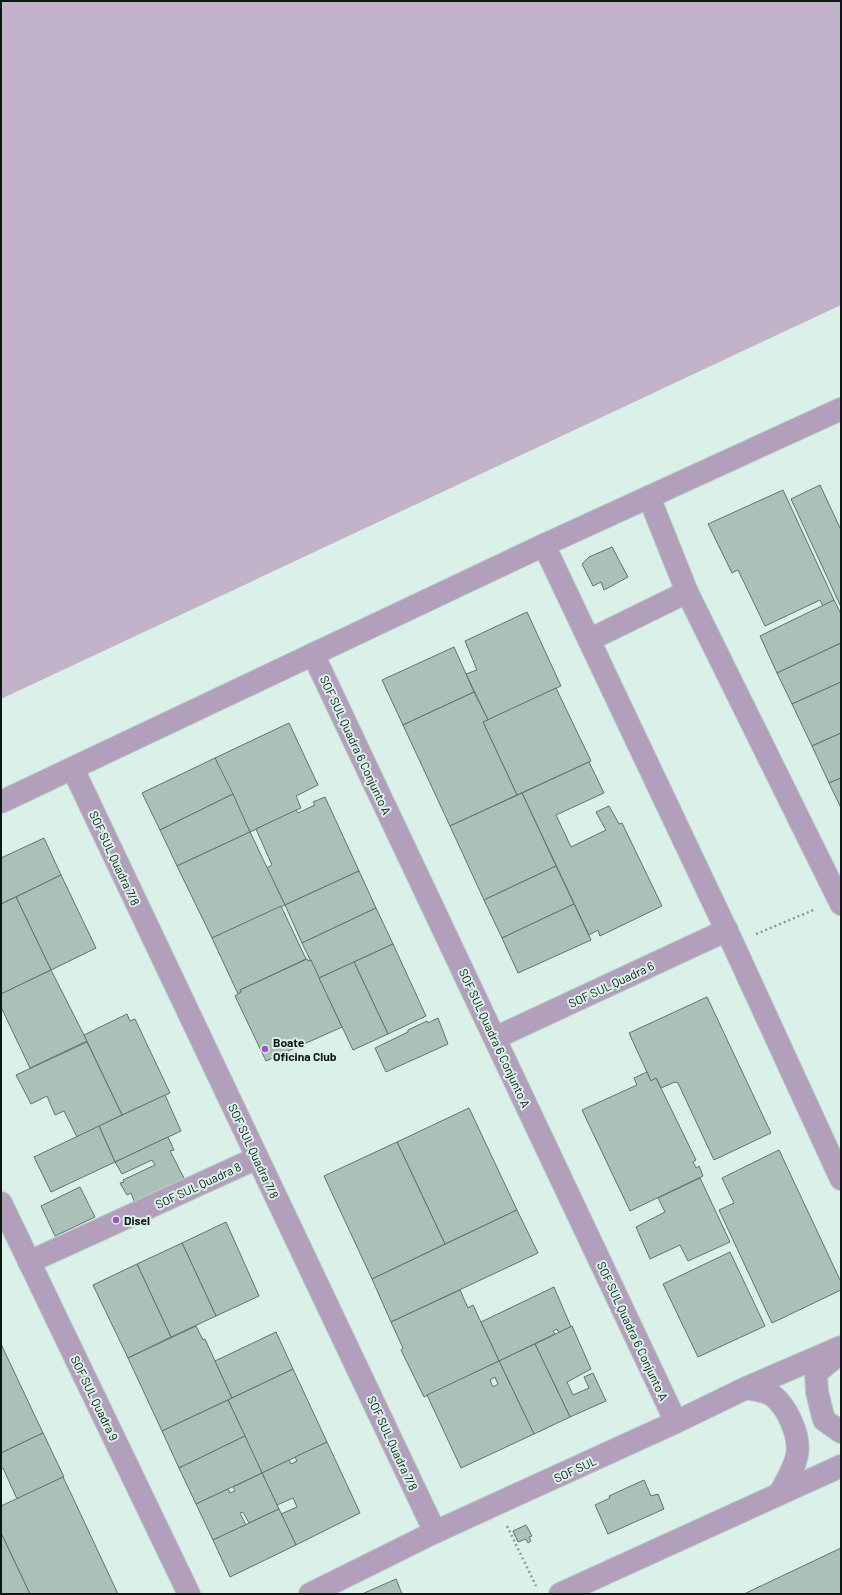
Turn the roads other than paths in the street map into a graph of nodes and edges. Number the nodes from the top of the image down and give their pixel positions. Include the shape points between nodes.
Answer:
1 (841, 409) edge
2 (649, 497) junction
3 (544, 545) junction
4 (687, 592) junction
5 (589, 640) junction
6 (313, 654) junction
7 (73, 769) junction
8 (1, 802) edge
9 (838, 891) edge
10 (730, 937) junction
11 (495, 1038) junction
12 (257, 1158) junction
13 (841, 1179) edge
14 (1, 1203) edge
15 (30, 1262) junction
16 (841, 1347) edge
17 (841, 1352) edge
18 (746, 1388) junction
19 (676, 1422) junction
20 (841, 1432) edge
21 (841, 1466) edge
22 (780, 1493) junction
23 (435, 1532) junction
24 (189, 1594) edge
25 (310, 1594) edge
26 (560, 1594) edge

1 - 2 street
2 - 3 street
2 - 4 street
3 - 5 street
3 - 6 street
4 - 5 street
4 - 9 street
5 - 10 street
6 - 7 street
6 - 11 street, SOF SUL Quadra 6 Conjunto A
7 - 8 street
7 - 12 street, SOF SUL Quadra 7/8
10 - 11 street, SOF SUL Quadra 6
10 - 13 street
11 - 19 street, SOF SUL Quadra 6 Conjunto A
12 - 15 street, SOF SUL Quadra 8
12 - 23 street, SOF SUL Quadra 7/8
14 - 15 street, SOF SUL Quadra 9
15 - 24 street, SOF SUL Quadra 9
16 - 18 street, SOF SUL
17 - 20 street via 816,1373 817,1392 824,1420
18 - 19 street, SOF SUL
18 - 22 street via 772,1395 788,1412 797,1434 799,1450
19 - 23 street, SOF SUL
21 - 22 street
22 - 26 street
23 - 25 street, SOF SUL

